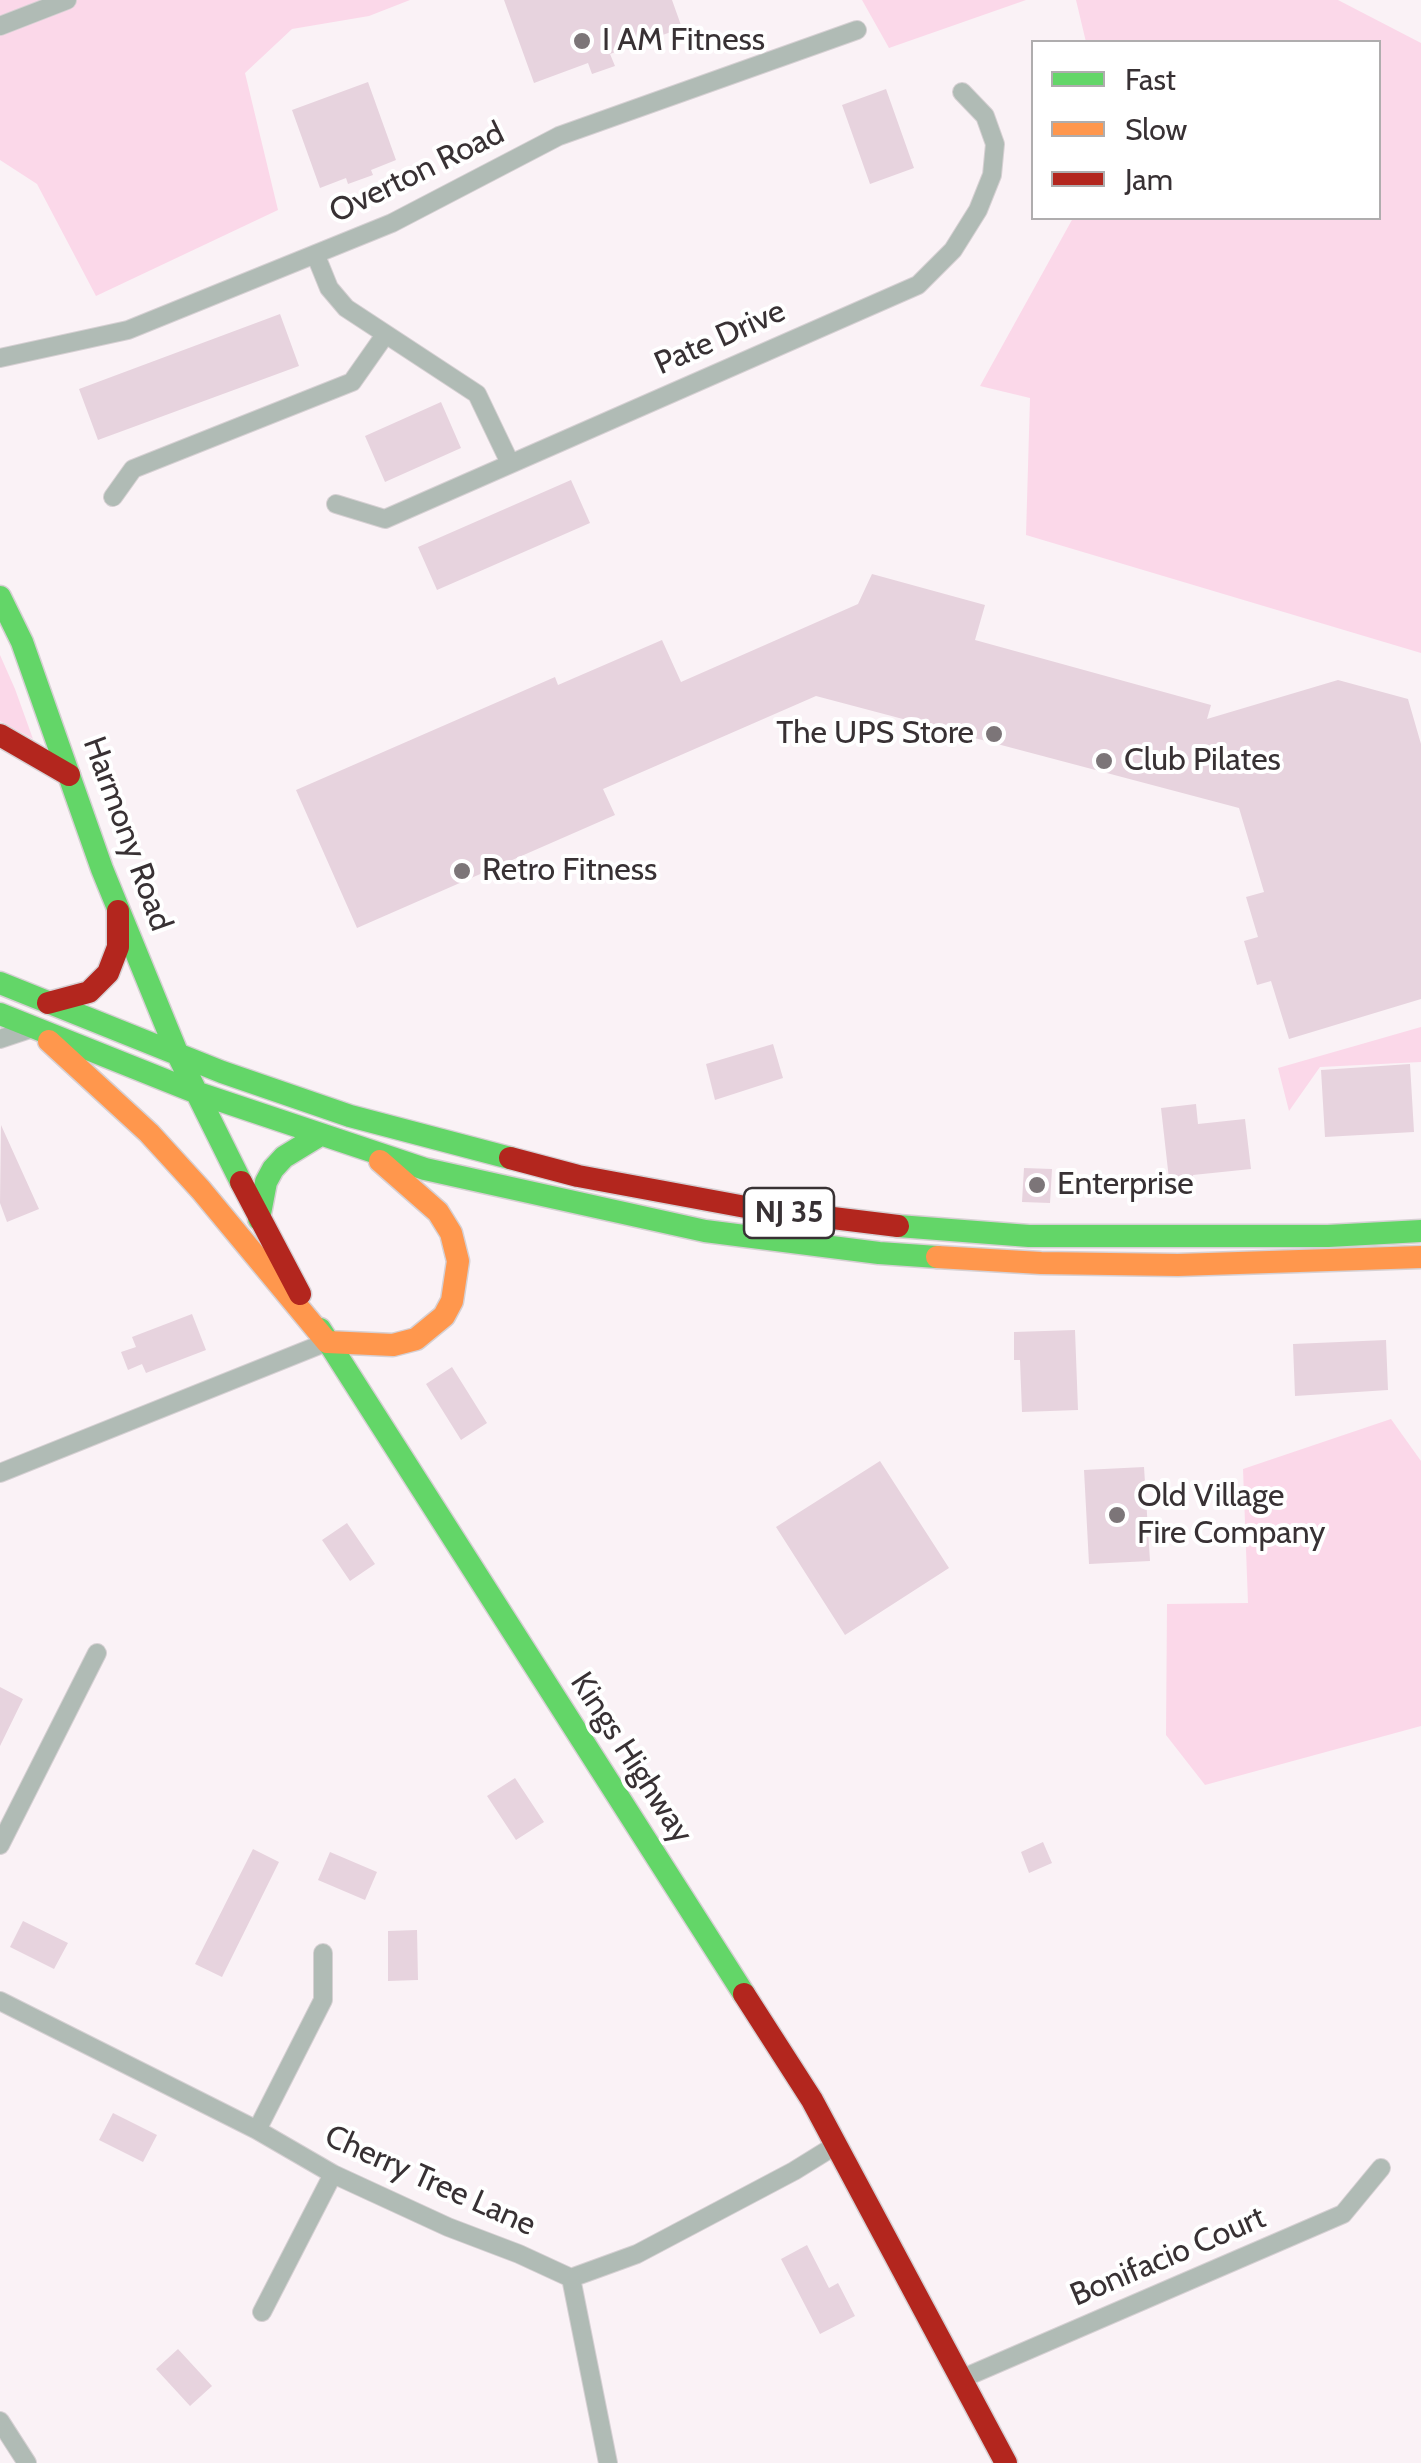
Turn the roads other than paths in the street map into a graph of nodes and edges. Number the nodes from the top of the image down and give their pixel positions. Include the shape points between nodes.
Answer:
1 (67, 0) edge
2 (0, 26) edge
3 (857, 30) dead end
4 (962, 92) dead end
5 (316, 256) junction
6 (385, 335) junction
7 (0, 358) edge
8 (510, 464) junction
9 (113, 497) dead end
10 (336, 504) dead end
11 (0, 597) edge
12 (0, 735) edge
13 (69, 775) junction
14 (118, 911) junction
15 (0, 982) edge
16 (48, 1003) junction
17 (0, 1014) edge
18 (34, 1028) junction
19 (0, 1039) edge
20 (178, 1054) junction
21 (195, 1092) junction
22 (320, 1135) junction
23 (368, 1151) junction
24 (259, 1218) junction
25 (1421, 1231) edge
26 (1421, 1257) edge
27 (327, 1342) junction
28 (0, 1472) edge
29 (97, 1653) dead end
30 (0, 1845) edge
31 (323, 1953) dead end
32 (0, 2001) edge
33 (257, 2130) junction
34 (836, 2145) junction
35 (1381, 2168) dead end
36 (333, 2174) junction
37 (571, 2278) junction
38 (262, 2312) dead end
39 (961, 2378) junction
40 (0, 2421) edge
41 (27, 2463) edge
42 (608, 2463) edge
43 (1006, 2463) edge

1 - 2 street
3 - 5 street, Overton Road via 560,136
4 - 8 street, Pate Drive via 985,116 995,144 992,175 954,250 918,285
5 - 6 street via 346,308
5 - 7 street, Overton Road via 128,330
6 - 8 street via 478,394
6 - 9 street via 352,382 133,469
8 - 10 street, Pate Drive via 384,519
11 - 13 main road, Harmony Road
12 - 13 main road
13 - 14 main road, Harmony Road
14 - 16 main road via 118,947 108,973 89,992
14 - 20 main road, Harmony Road
15 - 16 main road, NJ 35
16 - 20 main road, NJ 35
17 - 18 main road, NJ 35
18 - 19 street
18 - 21 main road, NJ 35
18 - 27 main road via 149,1133
20 - 21 main road, Harmony Road
20 - 25 main road, NJ 35 via 350,1116 578,1176 751,1208 1048,1236
21 - 22 main road, NJ 35
21 - 24 main road, Kings Highway
22 - 23 main road, NJ 35
22 - 24 main road via 273,1169
23 - 26 main road, NJ 35 via 624,1216 860,1251 1116,1265
23 - 27 main road via 438,1212 451,1233 458,1280 444,1316 416,1339 393,1346
24 - 27 main road, Kings Highway
27 - 28 street
27 - 34 main road, Kings Highway
29 - 30 street
31 - 33 street via 323,2000
32 - 33 street, Cherry Tree Lane
33 - 36 street, Cherry Tree Lane
34 - 37 street via 637,2254
34 - 39 main road, Kings Highway
35 - 39 street, Bonifacio Court via 1343,2214
36 - 37 street, Cherry Tree Lane
36 - 38 street
37 - 42 street
39 - 43 main road, Kings Highway
40 - 41 street

